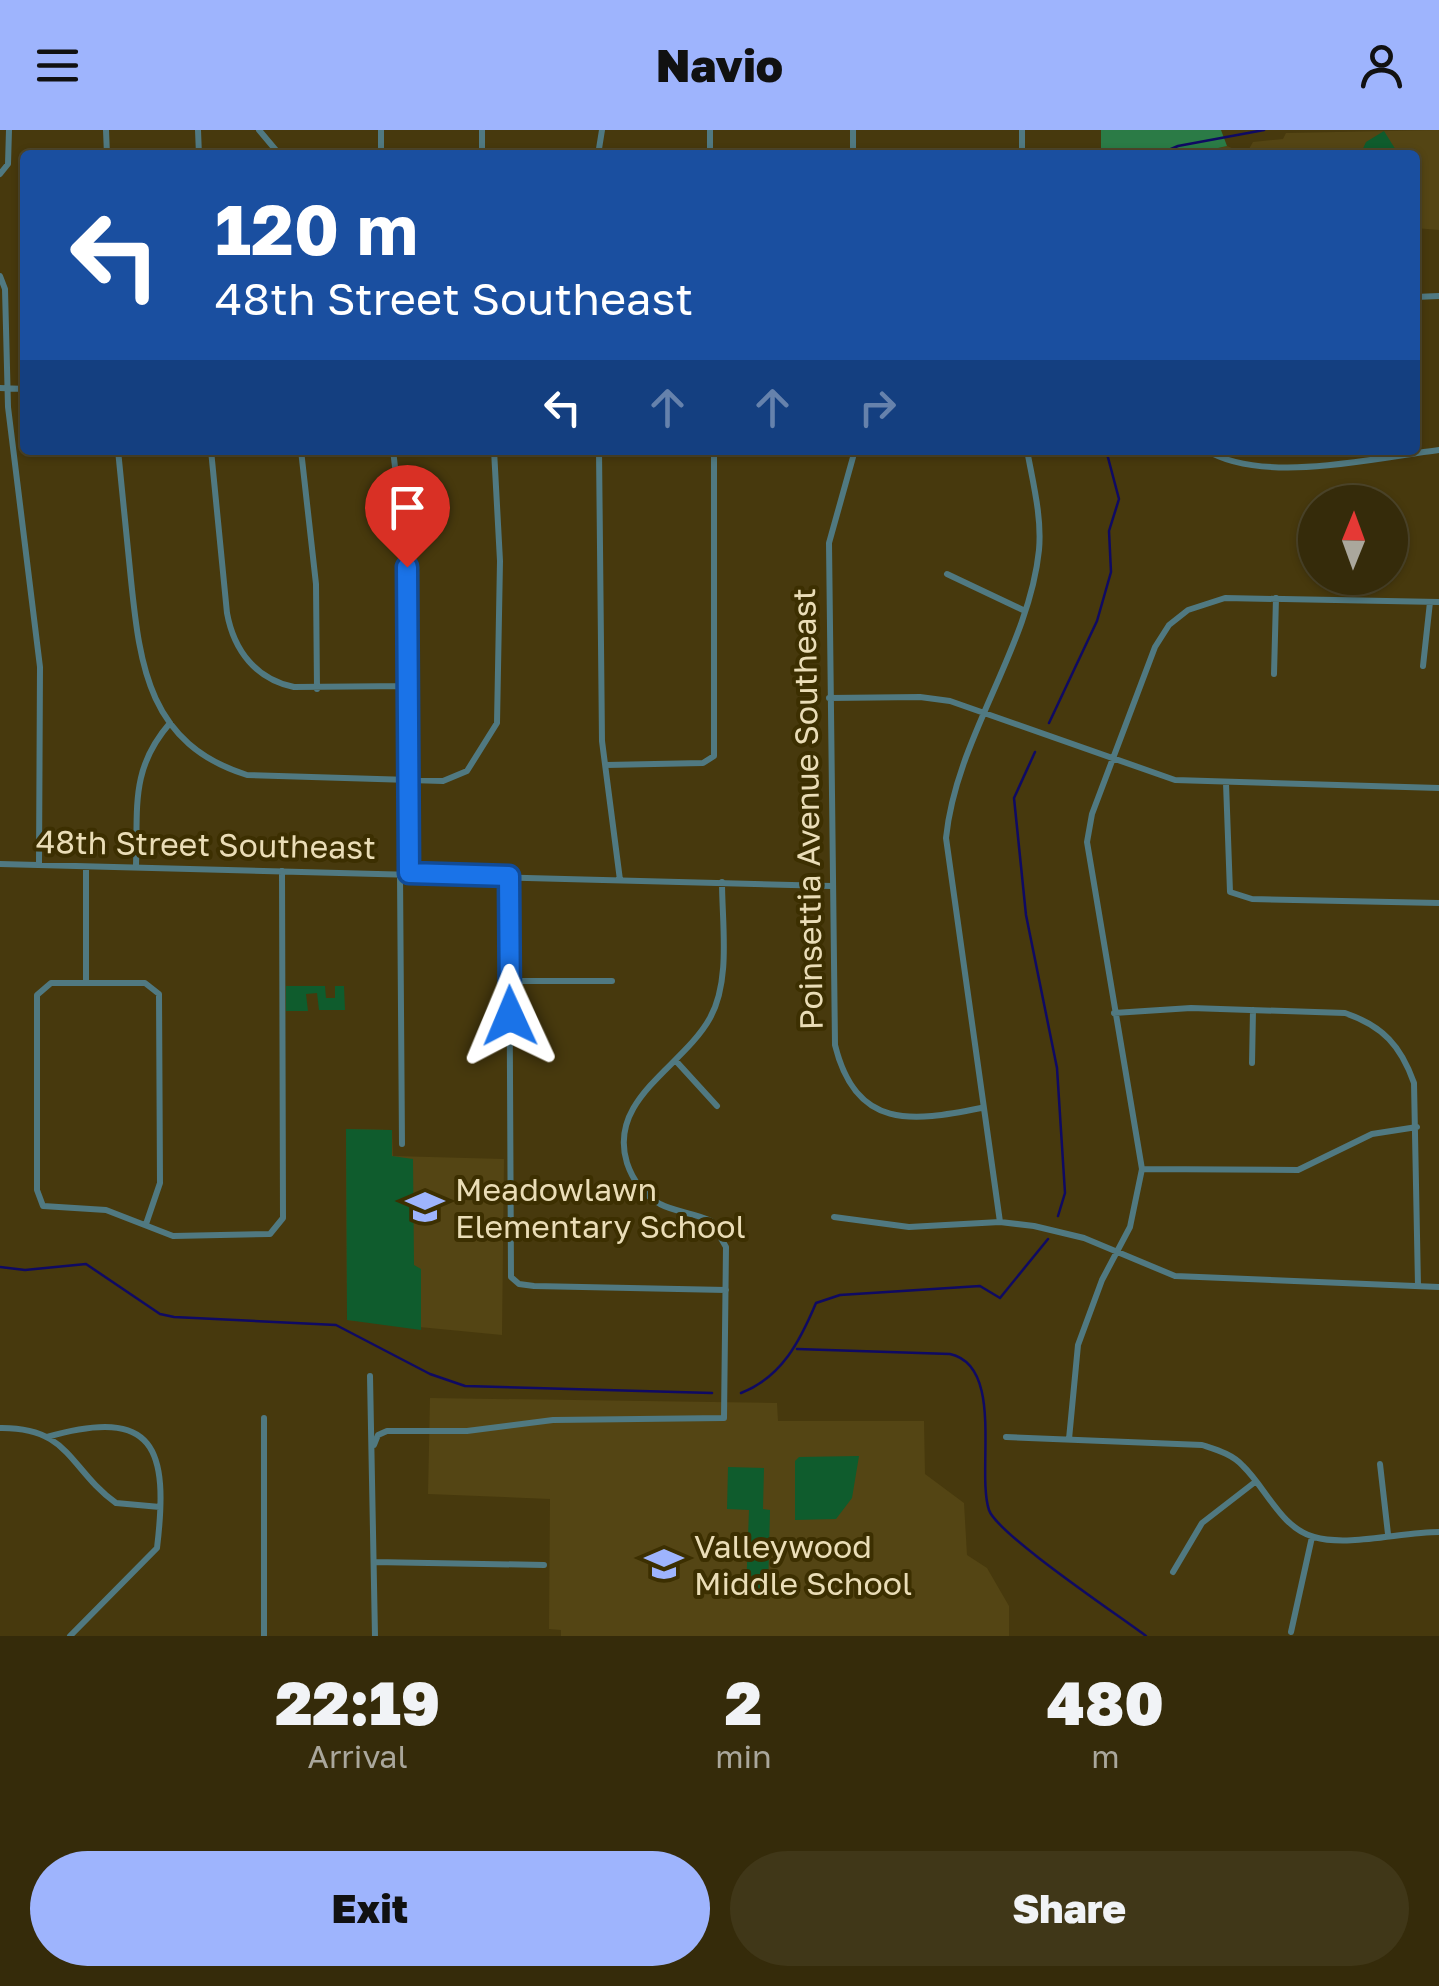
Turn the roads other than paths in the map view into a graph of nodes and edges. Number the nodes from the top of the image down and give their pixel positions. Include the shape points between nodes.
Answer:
1 (9, 130) edge
2 (259, 130) edge
3 (276, 150) edge
4 (2, 173) edge
5 (0, 276) edge
6 (4, 388) edge
7 (119, 455) edge
8 (211, 455) edge
9 (303, 455) edge
10 (394, 455) edge
11 (494, 455) edge
12 (599, 455) edge
13 (714, 455) edge
14 (854, 455) edge
15 (1028, 455) edge
16 (1218, 455) edge
17 (1386, 455) edge
18 (947, 574) dead end
19 (1276, 598) junction
20 (1430, 602) junction
21 (1439, 602) edge
22 (1023, 610) junction
23 (1423, 666) dead end
24 (1274, 674) dead end
25 (408, 686) junction
26 (317, 689) junction
27 (830, 698) junction
28 (984, 713) junction
29 (170, 722) junction
30 (1111, 761) junction
31 (606, 765) junction
32 (408, 779) junction
33 (1226, 783) junction
34 (1439, 788) edge
35 (0, 864) edge
36 (39, 866) junction
37 (136, 866) junction
38 (86, 867) junction
39 (282, 872) junction
40 (405, 874) junction
41 (509, 876) junction
42 (620, 880) junction
43 (722, 882) junction
44 (831, 886) junction
45 (1439, 903) edge
46 (612, 981) dead end
47 (86, 982) junction
48 (509, 982) junction
49 (1253, 1010) junction
50 (1114, 1013) junction
51 (676, 1062) junction
52 (1252, 1063) dead end
53 (717, 1106) dead end
54 (982, 1108) junction
55 (1416, 1126) junction
56 (402, 1144) dead end
57 (1142, 1169) junction
58 (834, 1217) dead end
59 (1000, 1222) junction
60 (146, 1224) junction
61 (1117, 1253) junction
62 (1418, 1286) junction
63 (1439, 1288) edge
64 (726, 1290) junction
65 (370, 1376) dead end
66 (264, 1418) dead end
67 (0, 1428) edge
68 (47, 1437) junction
69 (1006, 1437) dead end
70 (1069, 1439) junction
71 (374, 1444) junction
72 (1380, 1464) dead end
73 (1255, 1482) junction
74 (160, 1507) junction
75 (1439, 1532) edge
76 (1388, 1534) junction
77 (1312, 1537) junction
78 (374, 1562) junction
79 (544, 1565) dead end
80 (1172, 1572) dead end
81 (1291, 1632) dead end
82 (70, 1636) edge
83 (264, 1636) edge
84 (374, 1636) edge

1 - 4 street
2 - 3 street
5 - 6 street
6 - 36 street via 40,667
7 - 29 street via 142,669
8 - 26 street via 227,613 237,646 276,683
9 - 26 street via 316,584
10 - 25 street via 407,567
11 - 32 street via 498,723 467,771 442,781
12 - 31 street
13 - 31 street via 714,756 702,763
14 - 27 street, Poinsettia Avenue Southeast via 829,543
15 - 22 street via 1040,532
16 - 17 street via 1268,466
18 - 22 street
19 - 20 street
19 - 24 street
19 - 30 street via 1225,598 1169,624
20 - 21 street
20 - 23 street
22 - 28 street
25 - 26 street
25 - 32 street
27 - 28 street via 920,697
27 - 44 street, Poinsettia Avenue Southeast
28 - 30 street
28 - 54 street via 952,798 946,838
29 - 32 street via 206,754 247,775
29 - 37 street via 148,748 142,769
30 - 33 street via 1174,780
30 - 50 street via 1087,842
31 - 42 street
32 - 40 street
33 - 34 street
33 - 45 street via 1230,892 1252,899
35 - 36 street, 48th Street Southeast
36 - 38 street, 48th Street Southeast
37 - 38 street, 48th Street Southeast
37 - 39 street, 48th Street Southeast
38 - 47 street
39 - 40 street, 48th Street Southeast
39 - 60 street via 283,1218 277,1229 257,1236 173,1236
40 - 41 street, 48th Street Southeast
40 - 56 street
41 - 42 street, 48th Street Southeast
41 - 48 street
42 - 43 street, 48th Street Southeast
43 - 44 street, 48th Street Southeast
43 - 51 street via 719,994 711,1017
44 - 54 street, Poinsettia Avenue Southeast via 832,1021 840,1066 856,1090 882,1112 910,1119
46 - 48 street
47 - 60 street via 145,984 159,994 160,1183
47 - 60 street via 51,983 37,995 36,1190 42,1206 106,1210
48 - 64 street via 512,1277 534,1286
49 - 50 street
49 - 52 street
49 - 55 street via 1345,1013 1368,1021 1404,1056 1414,1083
50 - 57 street
51 - 53 street
51 - 64 street via 635,1103 624,1128 626,1160 644,1192 720,1231
54 - 59 street
55 - 57 street via 1372,1134 1298,1170
55 - 62 street
57 - 61 street via 1130,1227
58 - 59 street via 944,1228
59 - 61 street via 1060,1231
61 - 62 street via 1190,1278
61 - 70 street via 1078,1345
62 - 63 street
64 - 71 street via 724,1418 388,1431
65 - 71 street
66 - 83 street
67 - 68 street
68 - 74 street via 64,1446 116,1502
68 - 74 street via 90,1425 130,1428 155,1452
69 - 70 street
70 - 73 street via 1202,1445 1227,1454
71 - 78 street
72 - 76 street
73 - 77 street
73 - 80 street via 1202,1522
74 - 82 street via 158,1548
75 - 76 street
76 - 77 street
77 - 81 street
78 - 79 street
78 - 84 street

